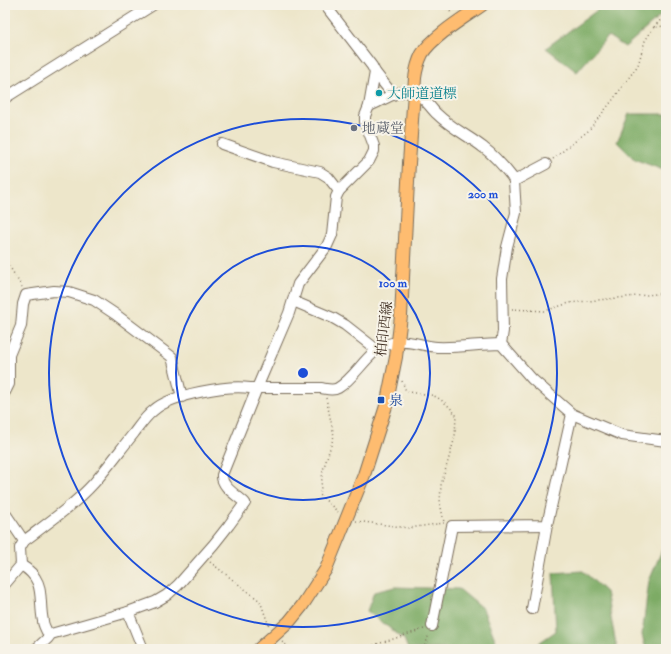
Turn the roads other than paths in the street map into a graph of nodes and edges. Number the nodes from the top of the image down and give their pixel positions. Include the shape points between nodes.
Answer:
1 (153, 5) edge
2 (324, 5) edge
3 (482, 5) edge
4 (375, 72) junction
5 (414, 92) junction
6 (393, 95) junction
7 (5, 98) edge
8 (369, 106) junction
9 (222, 144) dead end
10 (546, 164) road end
11 (514, 181) junction
12 (339, 191) junction
13 (293, 302) junction
14 (398, 342) junction
15 (501, 344) junction
16 (377, 350) junction
17 (257, 388) junction
18 (5, 392) edge
19 (182, 397) junction
20 (572, 414) junction
21 (666, 441) edge
22 (5, 513) edge
23 (547, 525) junction
24 (24, 541) junction
25 (21, 566) junction
26 (5, 584) edge
27 (532, 609) dead end
28 (128, 612) junction
29 (432, 626) road end
30 (51, 634) junction
31 (36, 649) edge
32 (143, 649) edge
33 (259, 649) edge

1 - 7 street
2 - 4 street
3 - 5 main road, 柏印西線 via 431,43 422,54 417,64
4 - 6 street
4 - 8 street
5 - 6 street
5 - 11 street via 460,133 484,148
5 - 14 main road, 柏印西線 via 404,282
6 - 8 street
8 - 12 street via 365,122 374,151 369,161
9 - 12 street via 273,162 320,172 328,177
10 - 11 street
11 - 15 street via 516,213 503,264
12 - 13 street via 336,197 332,236 298,284
13 - 16 street via 334,318
13 - 17 street
14 - 15 street via 436,347
14 - 16 street
14 - 33 main road, 柏印西線 via 386,406 376,440 326,569 289,622
15 - 20 street via 532,379
16 - 17 street via 333,390
17 - 19 street via 223,388
17 - 28 street via 222,475 226,485 245,503 178,585 156,602
18 - 19 street via 9,384 9,355 22,326 26,295 54,291 80,294 99,304 172,357
19 - 24 street via 154,409 90,487
20 - 21 street via 622,435
20 - 23 street
22 - 24 street
23 - 27 street
23 - 29 street via 448,524
24 - 25 street via 20,548
25 - 26 street
25 - 30 street via 28,569 39,587 42,597 42,621 47,632
28 - 30 street
28 - 32 street
30 - 31 street

